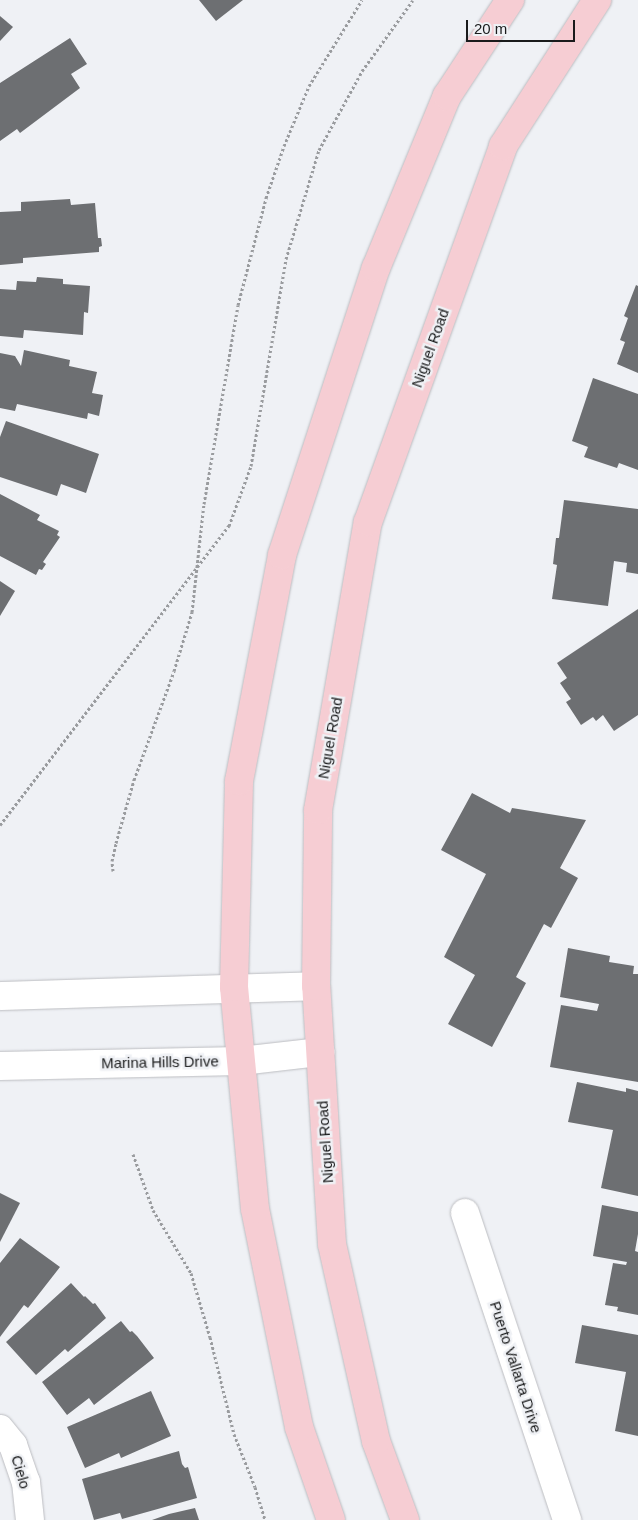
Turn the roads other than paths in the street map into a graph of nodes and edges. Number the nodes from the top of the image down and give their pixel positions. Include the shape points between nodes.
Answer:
1 (510, 0) edge
2 (597, 0) edge
3 (316, 986) junction
4 (234, 987) junction
5 (0, 996) edge
6 (320, 1052) junction
7 (241, 1061) junction
8 (0, 1066) edge
9 (465, 1213) dead end
10 (0, 1428) edge
11 (30, 1520) edge
12 (331, 1520) edge
13 (405, 1520) edge
14 (567, 1520) edge

1 - 4 main road via 447,96 376,268 282,555 238,781
2 - 3 main road, Niguel Road via 503,146 368,522 318,810
3 - 4 street
3 - 6 main road, Niguel Road
4 - 5 street
4 - 7 main road
6 - 7 street, Marina Hills Drive
6 - 13 main road, Niguel Road via 332,1244 376,1441
7 - 8 street, Marina Hills Drive
7 - 12 main road via 255,1209 299,1427
9 - 14 street, Puerto Vallarta Drive
10 - 11 street, Cielo via 13,1445 26,1482

